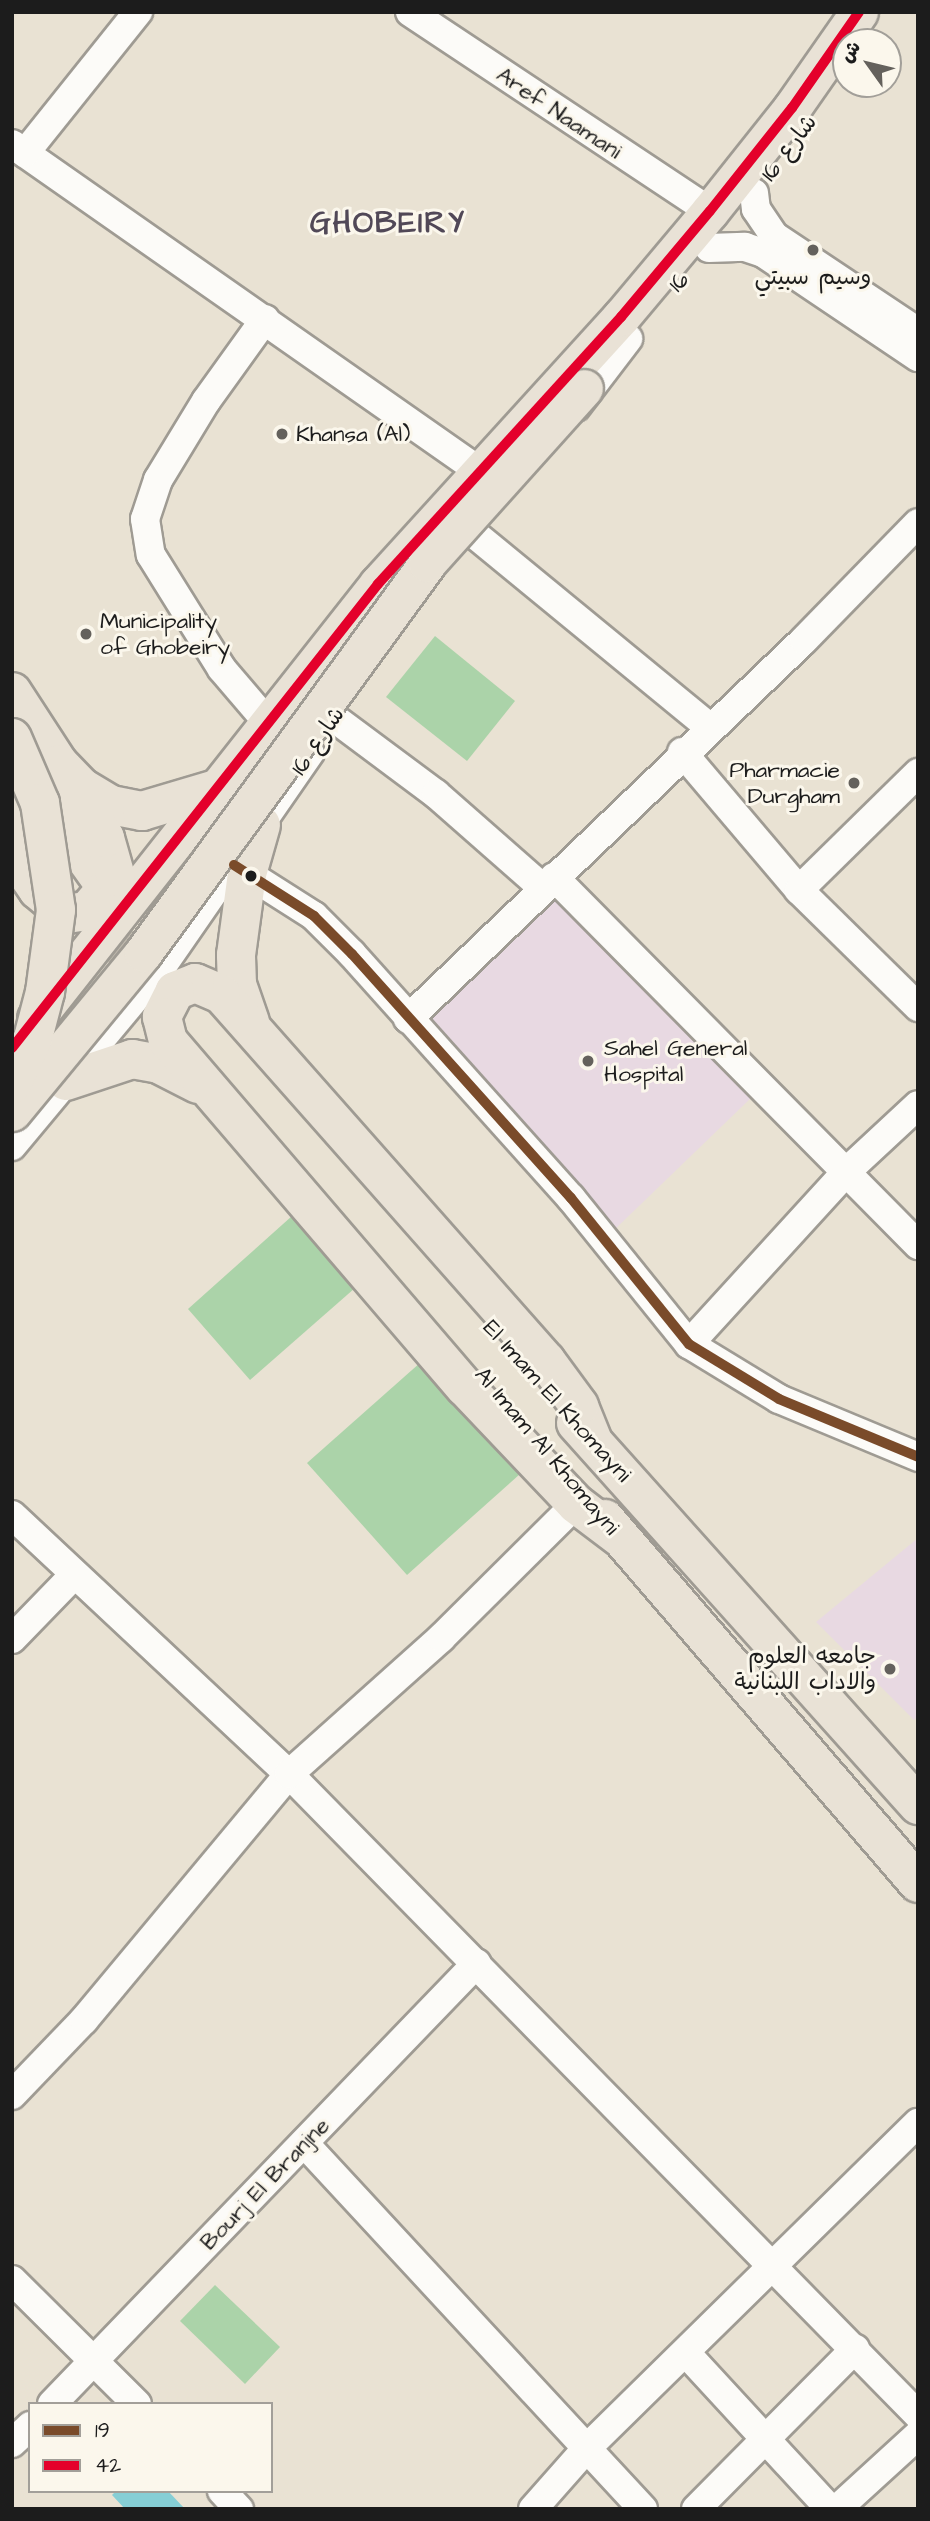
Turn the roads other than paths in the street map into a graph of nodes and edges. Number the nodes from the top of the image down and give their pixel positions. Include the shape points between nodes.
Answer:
1 (138, 12) edge
2 (859, 12) edge
3 (886, 12) edge
4 (420, 15) edge
5 (875, 28) edge
6 (832, 89) edge
7 (19, 148) edge
8 (754, 193) junction
9 (716, 228) junction
10 (857, 304) junction
11 (265, 319) junction
12 (918, 332) edge
13 (628, 339) junction
14 (918, 357) edge
15 (584, 388) joint
16 (478, 470) junction
17 (916, 529) edge
18 (473, 533) junction
19 (307, 673) junction
20 (12, 692) edge
21 (342, 706) junction
22 (269, 724) junction
23 (709, 727) junction
24 (12, 738) edge
25 (682, 752) junction
26 (12, 756) edge
27 (59, 764) junction
28 (918, 773) edge
29 (219, 788) junction
30 (12, 803) edge
31 (261, 825) joint
32 (12, 852) edge
33 (240, 870) junction
34 (549, 883) junction
35 (799, 890) junction
36 (918, 1007) edge
37 (186, 1008) joint
38 (408, 1019) junction
39 (260, 1039) junction
40 (12, 1048) edge
41 (66, 1081) junction
42 (12, 1084) edge
43 (213, 1094) junction
44 (918, 1105) edge
45 (12, 1112) edge
46 (12, 1146) edge
47 (846, 1172) junction
48 (918, 1245) edge
49 (689, 1344) junction
50 (593, 1441) junction
51 (918, 1457) edge
52 (576, 1504) junction
53 (12, 1516) edge
54 (621, 1538) junction
55 (73, 1576) junction
56 (12, 1639) edge
57 (879, 1760) junction
58 (289, 1774) junction
59 (838, 1790) junction
60 (918, 1805) edge
61 (918, 1882) edge
62 (477, 1963) junction
63 (12, 2095) edge
64 (918, 2123) edge
65 (304, 2143) junction
66 (773, 2263) junction
67 (12, 2280) edge
68 (855, 2349) junction
69 (686, 2353) junction
70 (95, 2360) junction
71 (53, 2402) edge
72 (135, 2402) edge
73 (918, 2415) edge
74 (28, 2428) edge
75 (918, 2435) edge
76 (766, 2440) junction
77 (12, 2443) edge
78 (587, 2448) junction
79 (224, 2493) edge
80 (239, 2509) edge
81 (533, 2509) edge
82 (643, 2509) edge
83 (696, 2509) edge
84 (830, 2509) edge
85 (837, 2509) edge

1 - 7 street
2 - 9 main road
3 - 5 main road
4 - 9 street, Aref Naamani
6 - 8 main road, شارع 16
7 - 11 street
8 - 9 main road, شارع 16
8 - 10 street via 763,224 774,236
9 - 10 street via 736,246 763,253
9 - 13 main road, 16
9 - 16 main road, شارع 16 via 621,317
10 - 12 street
10 - 14 street
11 - 16 street
11 - 22 street via 165,468 145,519 151,555 222,669
13 - 15 main road, 16
13 - 18 street, شارع 16
15 - 45 main road, شارع 16, bridge via 427,563 143,953
16 - 19 main road, شارع 16
17 - 23 street
18 - 21 street, شارع 16
18 - 23 street
19 - 21 main road via 302,693 314,710
19 - 22 main road, شارع 16
20 - 27 highway
21 - 31 street, شارع 16
21 - 34 street via 436,794
22 - 29 main road, شارع 16
23 - 25 street
24 - 42 highway, bridge via 40,803 56,910 45,992 33,1038
25 - 34 street
25 - 35 street
26 - 30 highway via 87,883
27 - 29 highway via 100,800 131,811 166,806
27 - 32 highway via 105,838 116,877 87,911 66,914 38,890
28 - 35 street
29 - 40 main road, شارع 16
31 - 33 highway
33 - 38 street via 314,916
33 - 39 highway via 235,971 240,998
33 - 41 street
34 - 38 street
34 - 47 street
35 - 36 street
37 - 50 highway, El Imam El Khomayni
37 - 54 highway, Al Imam Al Khomayni
38 - 49 street via 571,1198
39 - 43 highway via 209,986 187,984 171,996 162,1017 164,1032
39 - 50 highway via 545,1361 579,1406
41 - 43 highway via 119,1061 145,1060 172,1069
41 - 46 street
43 - 52 highway via 465,1387
44 - 47 street
47 - 48 street
47 - 49 street
49 - 51 street via 799,1409
50 - 57 highway, El Imam El Khomayni
52 - 54 highway
52 - 58 street via 441,1638
53 - 55 street
54 - 59 highway, Al Imam Al Khomayni
55 - 56 street
55 - 58 street
57 - 59 highway
57 - 60 highway, El Imam El Khomayni
58 - 62 street
58 - 63 street via 84,2020
59 - 61 highway, Al Imam Al Khomayni
62 - 65 street, Bourj El Branjne
62 - 66 street
64 - 66 street
65 - 70 street, Bourj El Branjne
65 - 78 street
66 - 68 street
66 - 69 street
67 - 70 street
68 - 73 street
68 - 76 street
69 - 76 street
69 - 78 street
70 - 71 street, Bourj El Branjne
70 - 72 street
74 - 77 street
75 - 85 street
76 - 83 street
76 - 84 street
78 - 81 street
78 - 82 street
79 - 80 street

